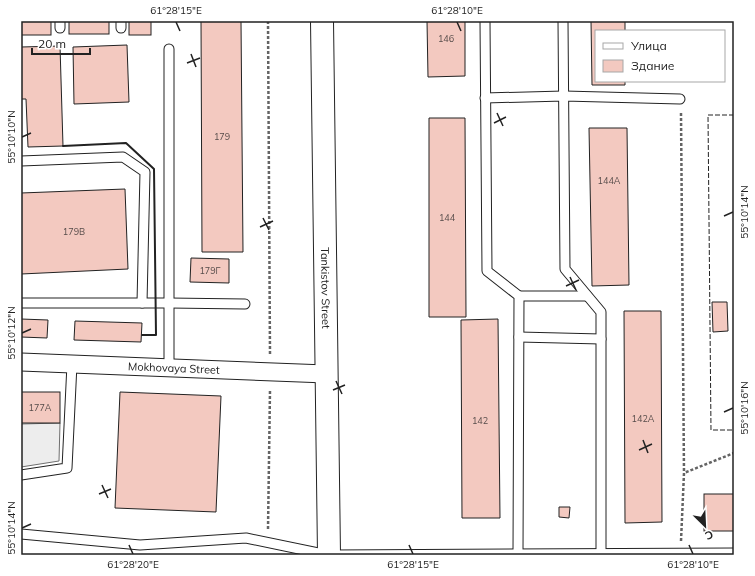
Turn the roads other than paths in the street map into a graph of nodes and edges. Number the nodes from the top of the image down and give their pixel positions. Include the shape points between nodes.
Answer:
1 (322, 21) edge
2 (485, 21) edge
3 (563, 21) edge
4 (169, 49) dead end
5 (564, 96) junction
6 (485, 98) junction
7 (680, 99) road end
8 (21, 161) edge
9 (519, 296) junction
10 (587, 296) junction
11 (21, 303) edge
12 (142, 303) junction
13 (169, 303) junction
14 (245, 304) dead end
15 (519, 338) junction
16 (601, 339) junction
17 (21, 362) edge
18 (72, 364) junction
19 (169, 368) junction
20 (326, 374) junction
21 (21, 475) edge
22 (21, 534) edge
23 (140, 545) junction
24 (601, 553) junction
25 (734, 553) edge
26 (518, 554) edge
27 (590, 554) edge
28 (140, 555) edge
29 (328, 555) edge
30 (332, 555) edge

1 - 20 main road, Tankistov Street
2 - 6 lane
3 - 5 lane
4 - 13 lane
5 - 6 lane
5 - 7 lane
5 - 10 lane via 565,269
6 - 9 lane via 487,271
8 - 12 lane via 123,157 145,172
9 - 10 lane
9 - 15 lane
10 - 16 lane via 601,312
11 - 12 lane
12 - 13 lane
13 - 14 lane
13 - 19 lane
15 - 16 lane
15 - 26 lane
16 - 24 lane
17 - 18 street, Mokhovaya Street
18 - 19 street, Mokhovaya Street
18 - 21 lane via 67,468
19 - 20 street, Mokhovaya Street
20 - 29 main road, Tankistov Street
22 - 23 lane
23 - 28 lane
23 - 29 lane via 246,538
24 - 25 lane
24 - 27 lane
26 - 27 lane
26 - 30 lane

